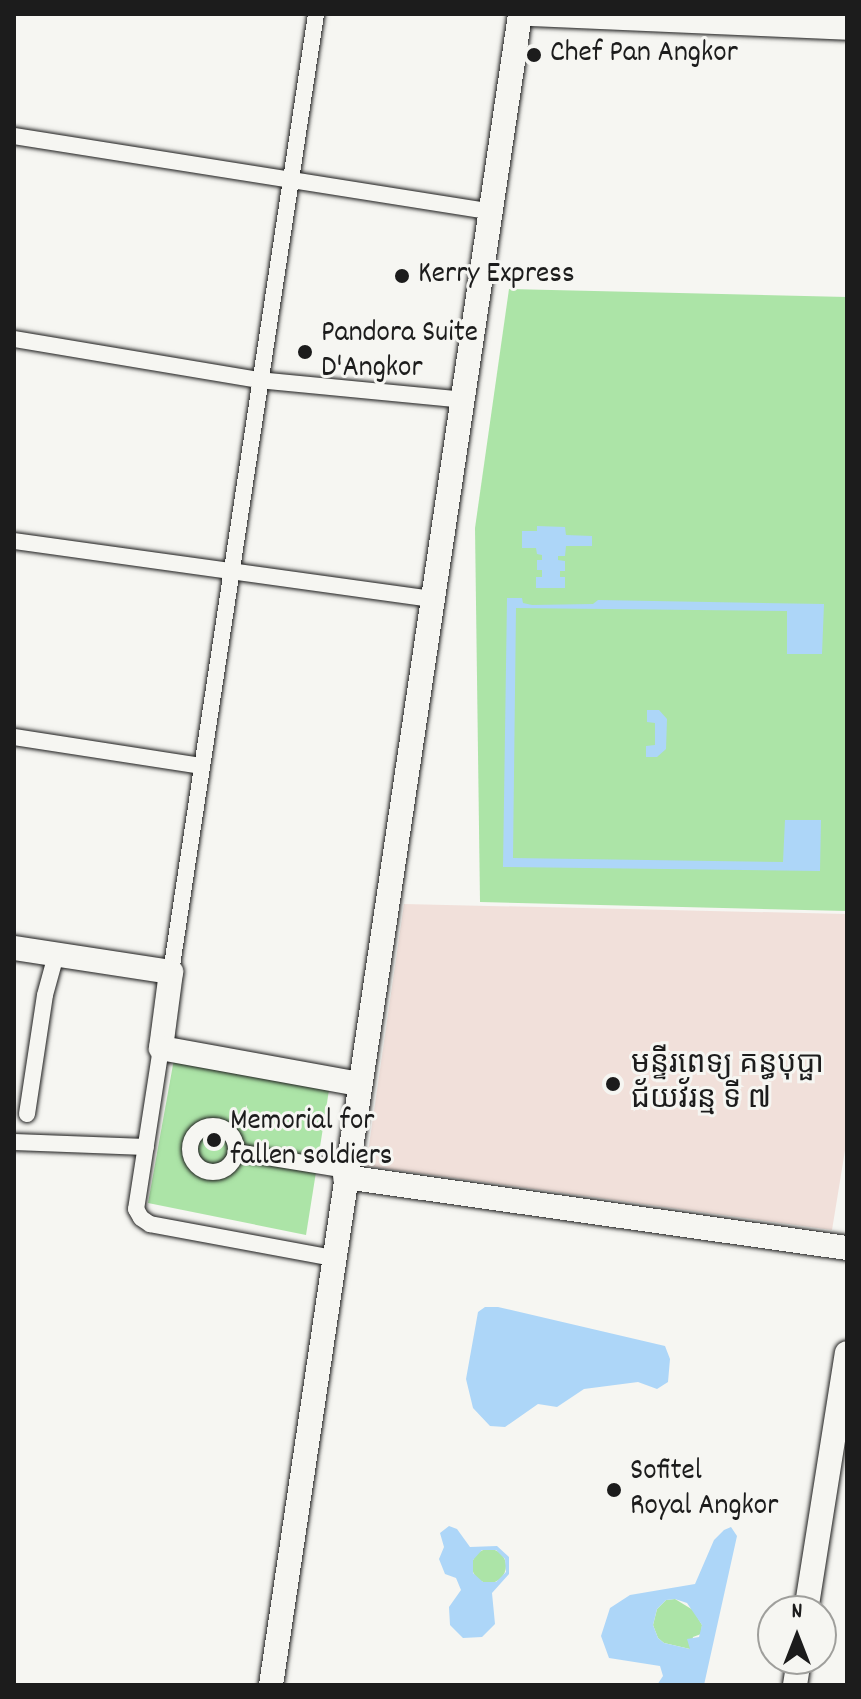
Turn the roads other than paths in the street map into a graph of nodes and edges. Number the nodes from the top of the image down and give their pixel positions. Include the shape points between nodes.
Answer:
1 (316, 14) edge
2 (520, 14) edge
3 (532, 14) edge
4 (656, 17) edge
5 (847, 28) edge
6 (14, 136) edge
7 (292, 181) junction
8 (488, 211) junction
9 (14, 339) edge
10 (258, 380) junction
11 (465, 400) junction
12 (14, 541) edge
13 (229, 573) junction
14 (433, 599) junction
15 (14, 737) edge
16 (201, 766) junction
17 (14, 948) edge
18 (56, 955) junction
19 (171, 972) junction
20 (161, 1048) junction
21 (359, 1084) junction
22 (27, 1114) dead end
23 (14, 1142) edge
24 (146, 1147) junction
25 (236, 1152) dead end
26 (345, 1174) junction
27 (847, 1248) edge
28 (334, 1258) junction
29 (847, 1353) edge
30 (809, 1595) edge
31 (271, 1685) edge

1 - 7 street
2 - 8 main road
3 - 4 main road
4 - 5 main road
6 - 7 street
7 - 8 street
7 - 10 street
8 - 11 main road
9 - 10 street
10 - 11 street
10 - 13 street
11 - 14 main road
12 - 13 street
13 - 14 street
13 - 16 street
14 - 21 main road
15 - 16 street
16 - 19 street
17 - 18 main road
18 - 19 main road
18 - 22 street
19 - 20 main road
20 - 21 main road
20 - 24 street
21 - 26 main road
23 - 24 street
24 - 28 street via 136,1209 150,1224
25 - 26 street
26 - 27 main road
26 - 28 main road
28 - 31 main road
29 - 30 main road

